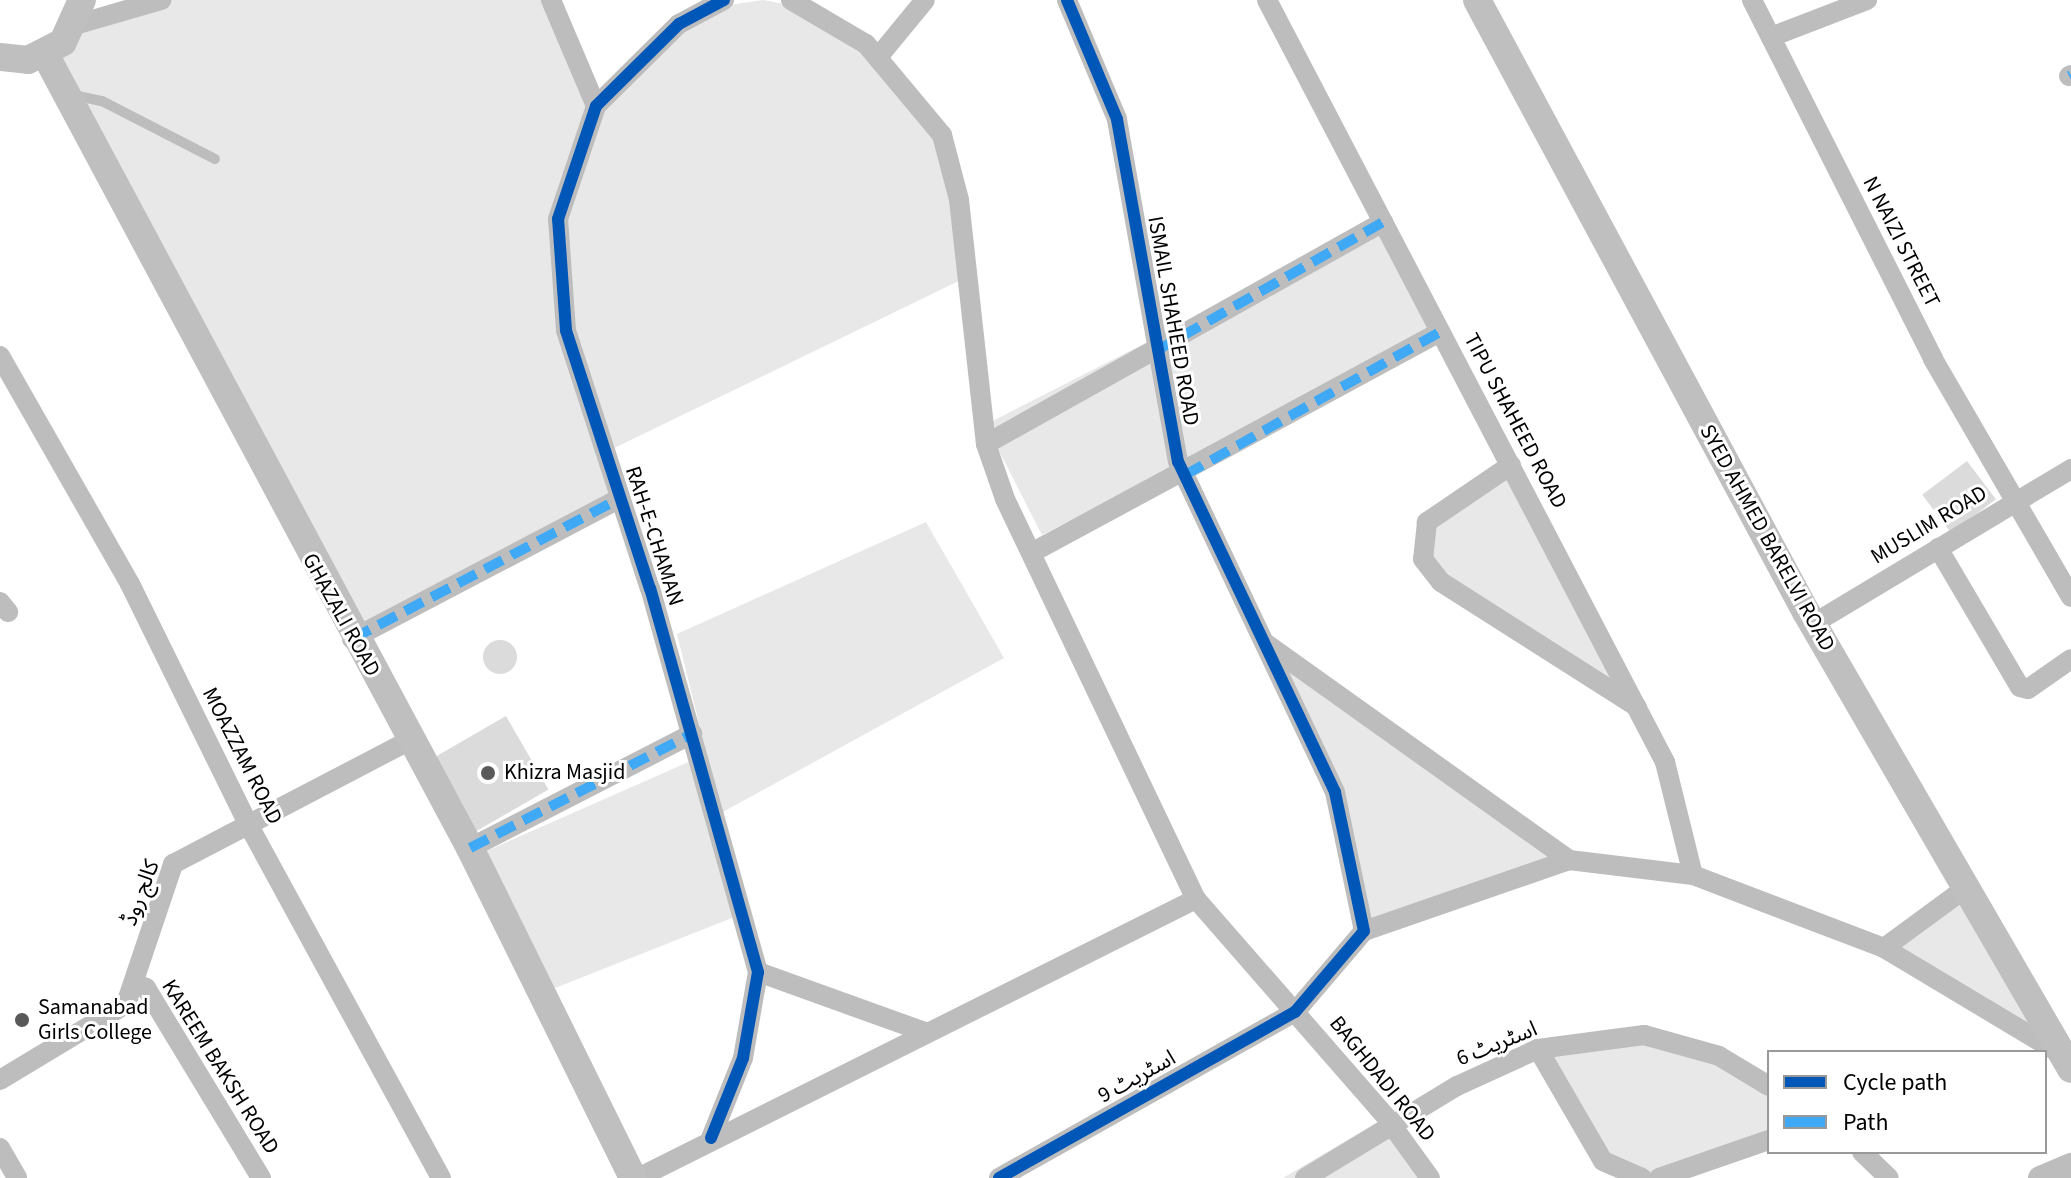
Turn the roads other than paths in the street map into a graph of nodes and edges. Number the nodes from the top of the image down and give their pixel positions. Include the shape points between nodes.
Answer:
1 (161, 0) edge
2 (551, 0) edge
3 (724, 0) edge
4 (791, 0) edge
5 (925, 0) edge
6 (1067, 0) edge
7 (1267, 0) edge
8 (1477, 0) edge
9 (1752, 0) edge
10 (1867, 0) edge
11 (78, 13) edge
12 (1771, 37) junction
13 (45, 54) junction
14 (879, 56) junction
15 (0, 57) edge
16 (59, 91) junction
17 (596, 106) junction
18 (215, 159) dead end
19 (1383, 222) junction
20 (1440, 332) junction
21 (1156, 351) junction
22 (0, 356) edge
23 (986, 444) junction
24 (1511, 465) junction
25 (2071, 469) edge
26 (1185, 475) junction
27 (620, 498) junction
28 (2011, 503) junction
29 (1938, 548) junction
30 (1033, 552) junction
31 (2071, 597) edge
32 (1813, 624) junction
33 (352, 639) junction
34 (1262, 641) junction
35 (2071, 659) edge
36 (1637, 707) junction
37 (692, 734) junction
38 (410, 740) junction
39 (248, 824) junction
40 (470, 848) junction
41 (1569, 860) junction
42 (1693, 875) junction
43 (1963, 890) junction
44 (1196, 899) junction
45 (1364, 931) junction
46 (1884, 948) junction
47 (758, 972) junction
48 (136, 984) junction
49 (1295, 1012) junction
50 (925, 1032) junction
51 (1538, 1049) junction
52 (2067, 1062) edge
53 (0, 1080) edge
54 (1767, 1085) edge
55 (1393, 1125) junction
56 (711, 1138) junction
57 (1767, 1141) edge
58 (0, 1148) edge
59 (1864, 1154) edge
60 (2071, 1165) edge
61 (17, 1178) edge
62 (261, 1178) edge
63 (441, 1178) edge
64 (636, 1178) edge
65 (999, 1178) edge
66 (1305, 1178) edge
67 (1430, 1178) edge
68 (1642, 1178) edge
69 (1659, 1178) edge
70 (1889, 1178) edge
71 (2040, 1178) edge

1 - 11 street
2 - 17 street
3 - 17 street, RAH-E-CHAMAN via 679,24
4 - 14 street via 836,20
5 - 14 street
6 - 21 street, ISMAIL SHAHEED ROAD via 1117,119
7 - 19 street, TIPU SHAHEED ROAD
8 - 32 main road, SYED AHMED BARELVI ROAD
9 - 12 street, N NAIZI STREET
10 - 12 street
11 - 13 main road
12 - 28 street, N NAIZI STREET
13 - 15 main road
13 - 16 main road, GHAZALI ROAD
14 - 23 street via 918,99 950,160
16 - 18 lane via 102,101
16 - 33 main road, GHAZALI ROAD
17 - 27 street, RAH-E-CHAMAN via 558,219 558,273 566,330
19 - 20 street, TIPU SHAHEED ROAD
19 - 21 street
20 - 24 street, TIPU SHAHEED ROAD
20 - 26 street
21 - 23 street
21 - 26 street, ISMAIL SHAHEED ROAD
22 - 39 street, MOAZZAM ROAD via 130,584
23 - 30 street
24 - 36 street, TIPU SHAHEED ROAD
24 - 36 street via 1427,522 1423,559 1441,582
25 - 28 street, MUSLIM ROAD
26 - 30 street
26 - 34 street, ISMAIL SHAHEED ROAD
27 - 33 street
27 - 37 street, RAH-E-CHAMAN
28 - 29 street, MUSLIM ROAD
28 - 31 street, N NAIZI STREET
29 - 32 street, MUSLIM ROAD
29 - 35 street via 2020,687 2028,689
30 - 44 street
32 - 43 main road, SYED AHMED BARELVI ROAD
33 - 38 main road, GHAZALI ROAD
34 - 41 street, ISMAIL SHAHEED ROAD
34 - 45 street via 1335,792
36 - 42 street, TIPU SHAHEED ROAD via 1665,762
37 - 40 street
37 - 47 street, RAH-E-CHAMAN
38 - 39 street, کالج روڈ
38 - 40 main road, GHAZALI ROAD
39 - 48 street, کالج روڈ via 173,864
39 - 63 street, MOAZZAM ROAD
40 - 64 main road, GHAZALI ROAD
41 - 42 street
41 - 45 street
42 - 46 street
43 - 46 street
43 - 52 main road, SYED AHMED BARELVI ROAD
44 - 49 street
44 - 50 street
45 - 49 street
46 - 52 street
47 - 50 street
47 - 56 street, RAH-E-CHAMAN via 743,1058
48 - 53 street, کالج روڈ via 112,1018
48 - 62 street, KAREEM BAKSH ROAD via 146,988
49 - 55 street, BAGHDADI ROAD
49 - 65 street, اسٹریٹ 9
50 - 56 street
51 - 54 street, اسٹریٹ 6 via 1644,1035 1719,1056
51 - 55 street, اسٹریٹ 6
51 - 68 street via 1603,1161
55 - 66 street, اسٹریٹ 6
55 - 67 street, BAGHDADI ROAD
56 - 64 street
57 - 69 street
58 - 61 street
59 - 70 street
60 - 71 street

